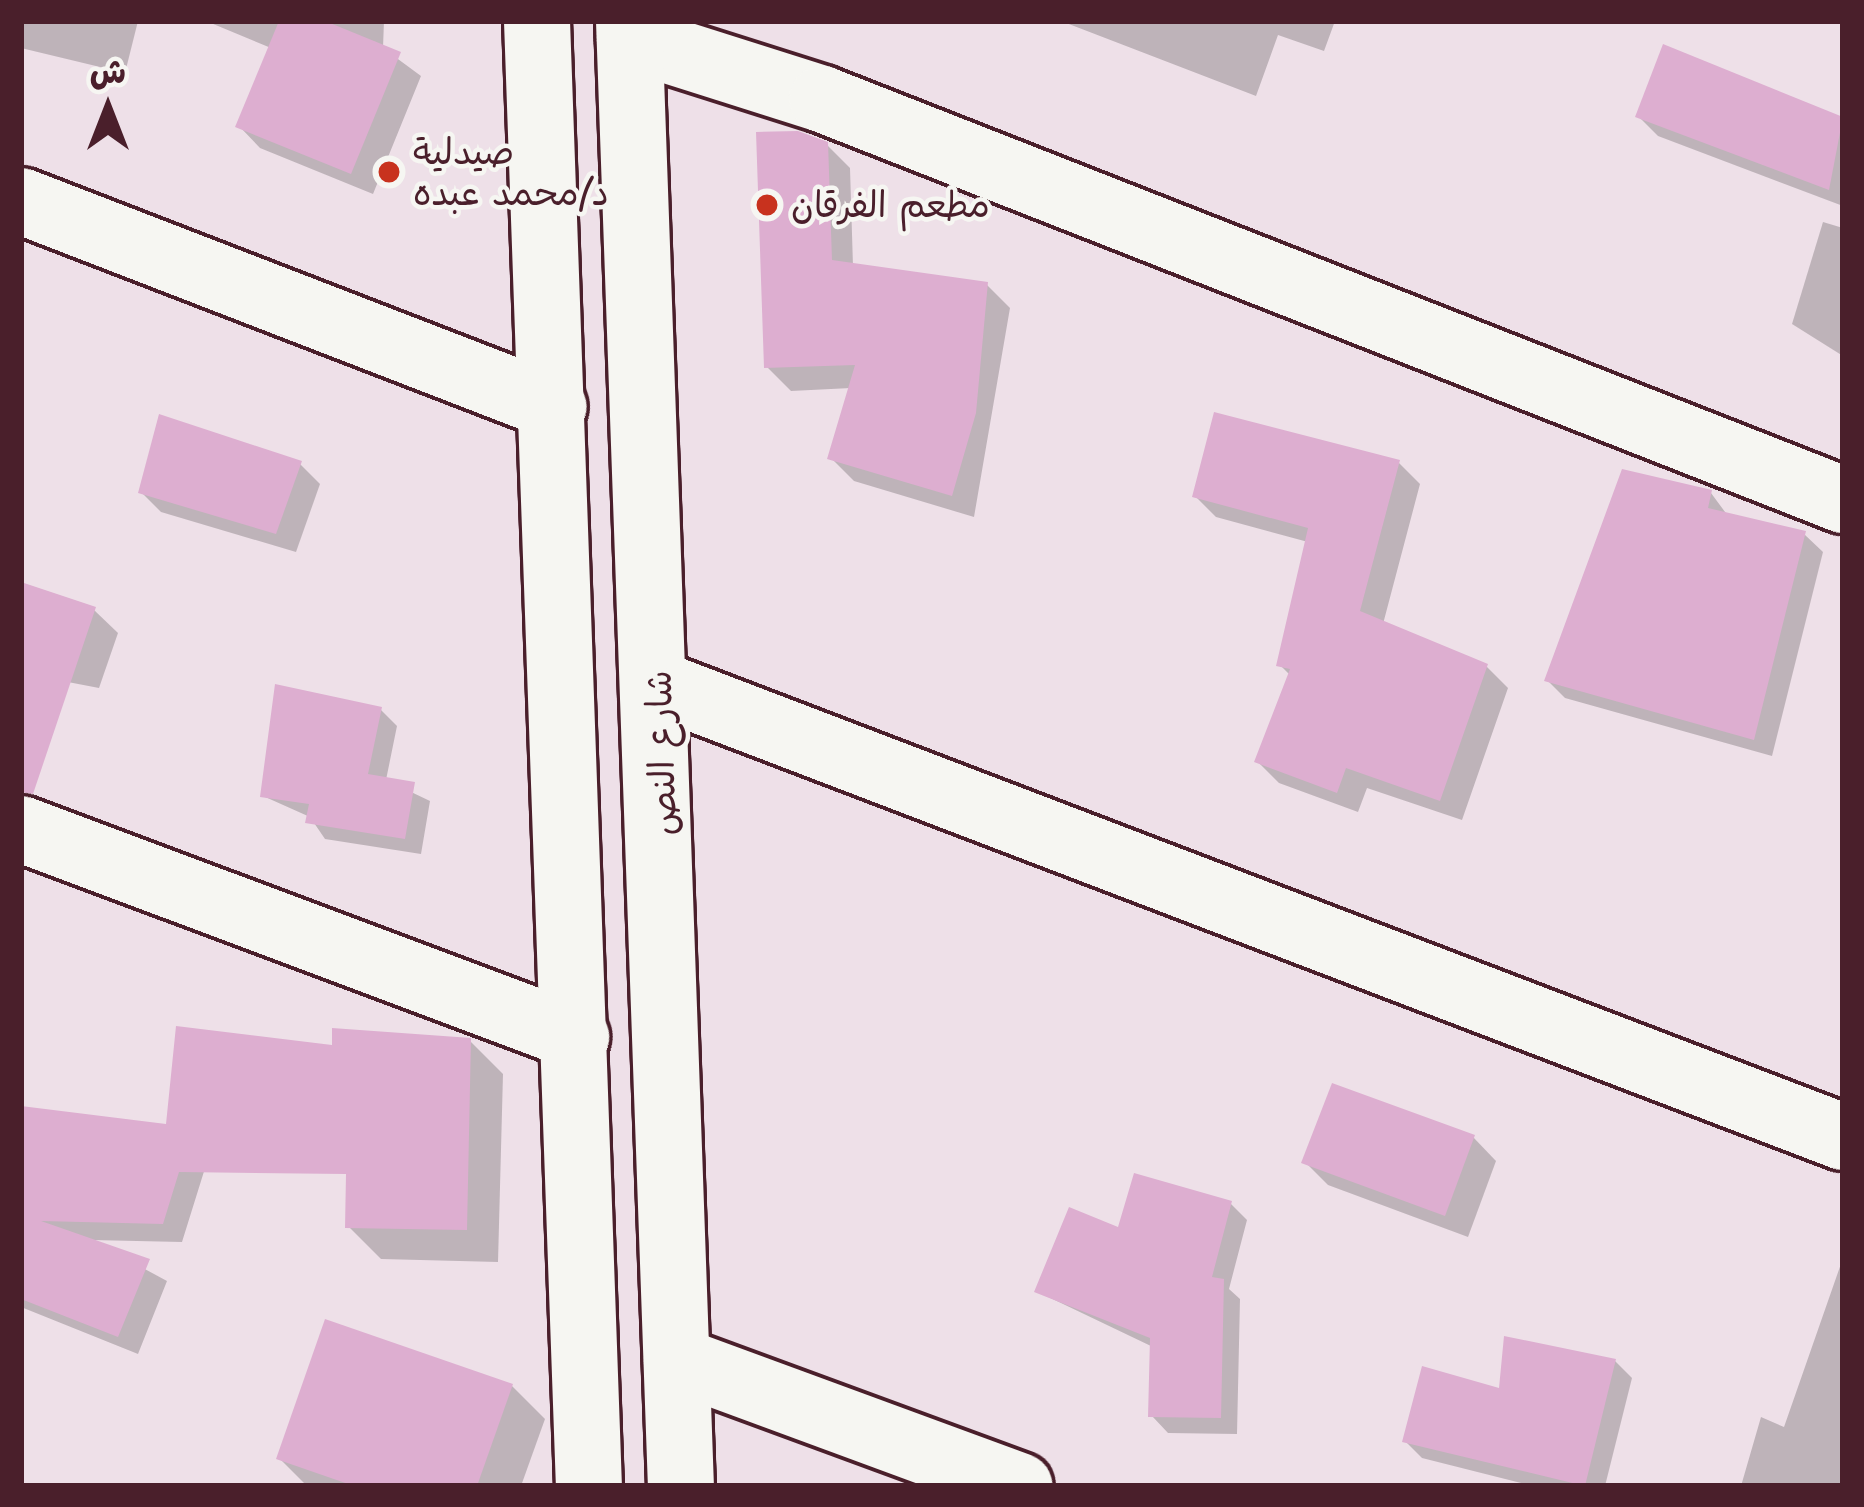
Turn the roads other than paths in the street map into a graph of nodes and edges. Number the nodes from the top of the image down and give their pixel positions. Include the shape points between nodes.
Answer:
1 (538, 21) edge
2 (630, 30) edge
3 (21, 201) edge
4 (554, 406) junction
5 (1843, 500) edge
6 (660, 685) junction
7 (21, 830) edge
8 (576, 1037) junction
9 (1843, 1137) edge
10 (677, 1360) junction
11 (589, 1486) edge
12 (681, 1486) edge
13 (1020, 1486) edge

1 - 4 street
2 - 5 street
2 - 6 street, شارع النص
3 - 4 street
4 - 8 street
6 - 9 street
6 - 10 street, شارع النص
7 - 8 street
8 - 11 street
10 - 12 street, شارع النص
10 - 13 street

